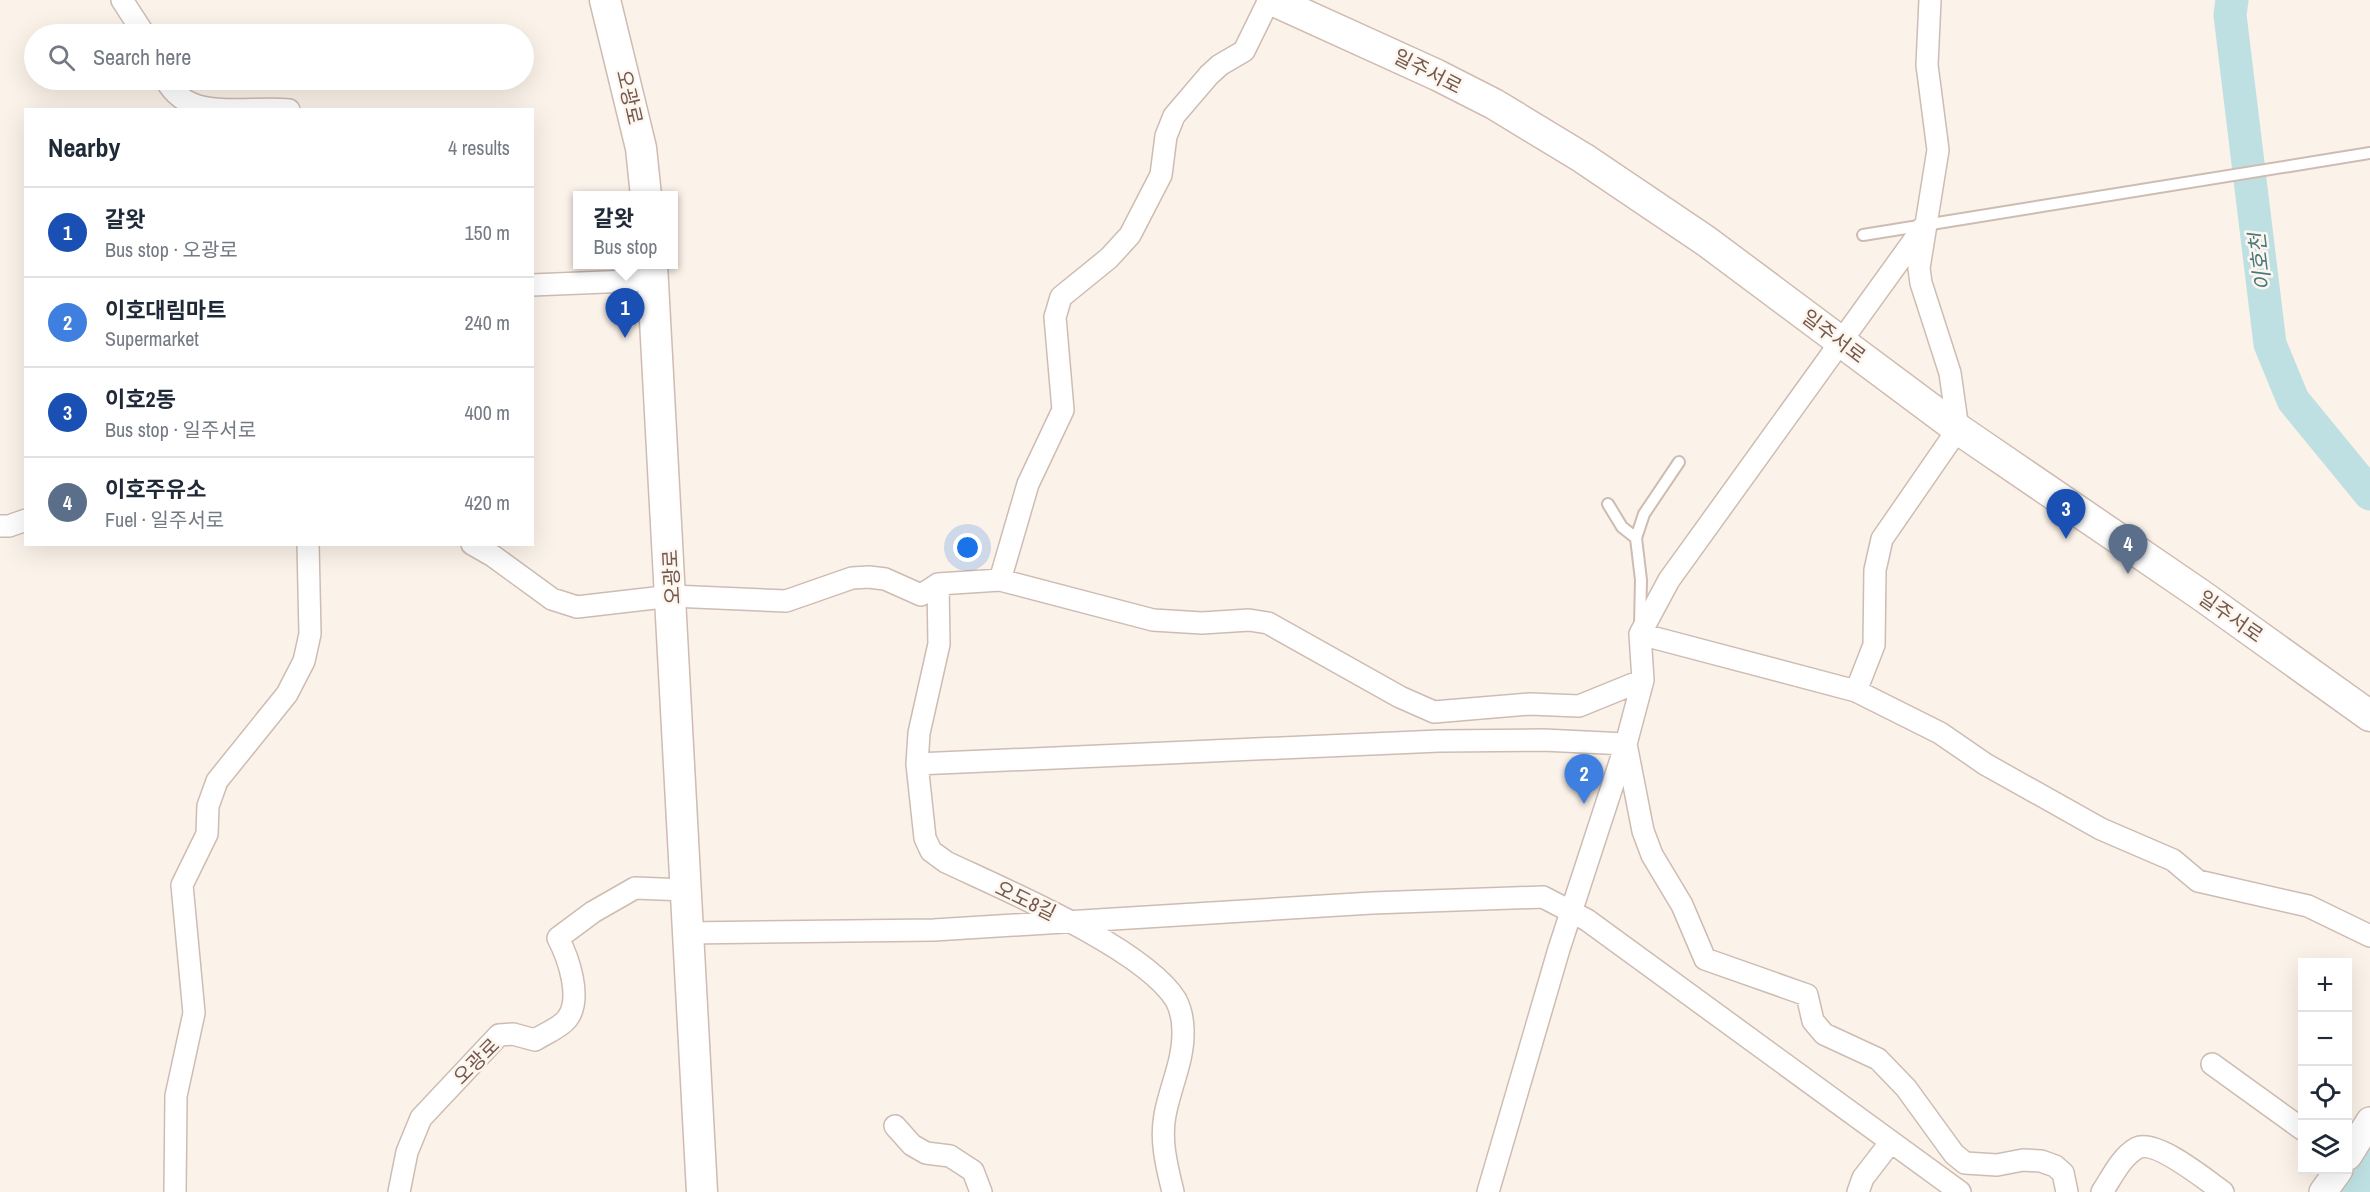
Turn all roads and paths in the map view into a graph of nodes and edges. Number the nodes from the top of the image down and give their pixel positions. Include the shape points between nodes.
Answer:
1 (122, 0) edge
2 (605, 0) edge
3 (1270, 0) edge
4 (1930, 0) edge
5 (138, 24) edge
6 (176, 90) edge
7 (207, 108) edge
8 (2370, 153) edge
9 (646, 191) edge
10 (1925, 225) junction
11 (1863, 235) dead end
12 (653, 272) edge
13 (534, 285) edge
14 (1841, 342) junction
15 (1958, 429) junction
16 (1679, 462) dead end
17 (1608, 504) dead end
18 (24, 521) edge
19 (0, 525) edge
20 (1635, 538) junction
21 (308, 546) edge
22 (476, 546) edge
23 (1000, 580) junction
24 (938, 584) junction
25 (672, 596) junction
26 (1640, 634) junction
27 (1643, 680) junction
28 (1856, 691) junction
29 (2370, 716) edge
30 (1626, 744) junction
31 (917, 764) junction
32 (685, 890) junction
33 (1571, 912) junction
34 (1066, 920) junction
35 (687, 933) junction
36 (2370, 936) edge
37 (2212, 1064) dead end
38 (2370, 1121) edge
39 (895, 1126) dead end
40 (2298, 1126) edge
41 (1890, 1143) junction
42 (2352, 1150) edge
43 (1961, 1160) junction
44 (2335, 1174) edge
45 (1954, 1188) edge
46 (175, 1192) edge
47 (399, 1192) edge
48 (702, 1192) edge
49 (981, 1192) edge
50 (1173, 1192) edge
51 (1488, 1192) edge
52 (1858, 1192) edge
53 (2067, 1192) edge
54 (2102, 1192) edge
55 (2223, 1192) edge
56 (2323, 1192) edge

1 - 5 street
2 - 9 main road, 오광로 via 641,148
3 - 14 main road, 일주서로 via 1380,46 1540,131 1706,240
3 - 23 street via 1244,51 1209,75 1174,116 1166,136 1161,175 1130,235 1109,258 1061,297 1055,317 1063,410 1028,484
4 - 10 street via 1928,65 1938,150
6 - 7 street via 187,101
8 - 10 lane
10 - 11 lane
10 - 14 street
10 - 15 street via 1920,252 1921,283 1950,374
12 - 13 street
12 - 25 main road, 오광로
14 - 15 main road, 일주서로
14 - 26 street via 1669,580
15 - 28 street via 1882,539 1875,570 1874,645
15 - 29 main road, 일주서로
16 - 20 lane via 1644,514
17 - 20 lane via 1622,527
18 - 19 street
20 - 26 lane via 1641,580
21 - 46 street via 310,634 304,661 287,694 217,781 208,806 207,834 182,885 194,1013 176,1096
22 - 25 street via 552,599 577,607
23 - 24 street
23 - 27 street via 1153,620 1268,623 1434,712 1530,704 1579,706
24 - 25 street via 921,595 885,579 869,577 852,578 786,601
24 - 31 street, 오도8길 via 939,644 919,733
25 - 32 main road, 오광로
26 - 27 street
26 - 28 street
27 - 30 street
28 - 36 street via 1940,733 1985,764 2101,828 2173,860 2198,881 2308,906
30 - 31 street via 1439,741
30 - 33 street
30 - 43 street via 1643,831 1705,959 1807,995 1813,1021 1824,1034 1878,1059 1906,1088
31 - 34 street, 오도8길 via 925,838 931,851
32 - 35 main road, 오광로
32 - 47 street, 오광로 via 635,888 558,938 573,982 573,1004 567,1019 535,1040 499,1035 421,1118 407,1152
33 - 34 street via 1543,897
33 - 41 street
33 - 51 street
34 - 35 street via 934,930
34 - 50 street, 오도8길 via 1157,979 1175,999 1182,1015 1180,1061 1165,1116 1163,1143
35 - 48 main road, 오광로
37 - 40 street
38 - 42 street
39 - 49 street via 926,1153 950,1156 973,1171
41 - 45 street
41 - 52 street via 1863,1178
43 - 45 street
43 - 53 street via 1997,1165 2041,1161 2063,1173
44 - 56 street
54 - 55 street via 2123,1159 2139,1147 2157,1147

